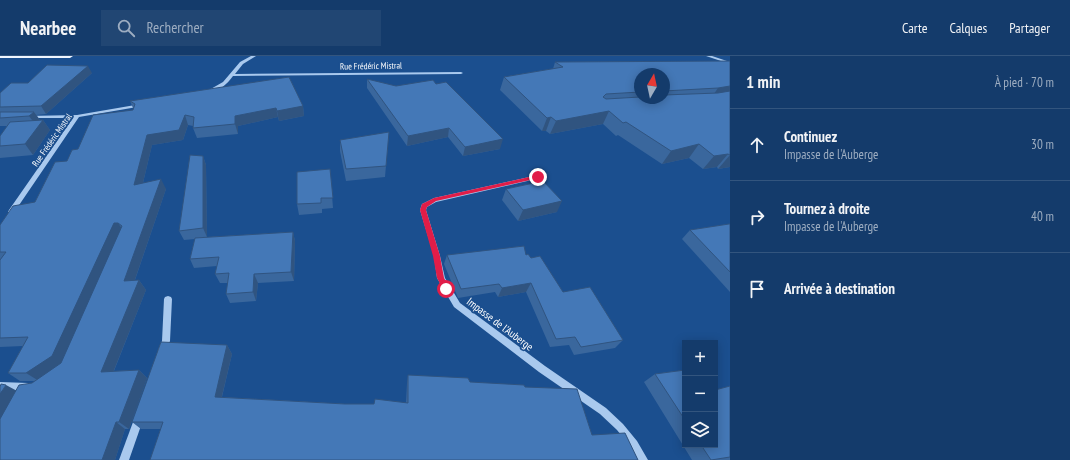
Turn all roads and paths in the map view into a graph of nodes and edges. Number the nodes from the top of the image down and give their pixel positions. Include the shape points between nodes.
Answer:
1 (0, 56) edge
2 (70, 56) edge
3 (254, 56) edge
4 (708, 56) edge
5 (730, 63) edge
6 (461, 73) dead end
7 (233, 75) junction
8 (208, 92) edge
9 (147, 104) edge
10 (77, 116) junction
11 (23, 118) edge
12 (538, 177) dead end
13 (8, 216) edge
14 (168, 299) dead end
15 (160, 356) edge
16 (0, 386) edge
17 (29, 389) edge
18 (142, 408) edge
19 (124, 460) edge
20 (643, 460) edge

1 - 2 main road
3 - 7 street via 240,63
4 - 5 street
6 - 7 street, Rue Frédéric Mistral
7 - 8 street via 224,85
9 - 10 street, Rue Frédéric Mistral
10 - 11 street
10 - 13 street, Rue Frédéric Mistral
12 - 20 street, Impasse de l'Auberge via 434,200 424,206 441,278 457,305 603,411 634,444
14 - 15 street via 166,341
16 - 17 street
18 - 19 street

